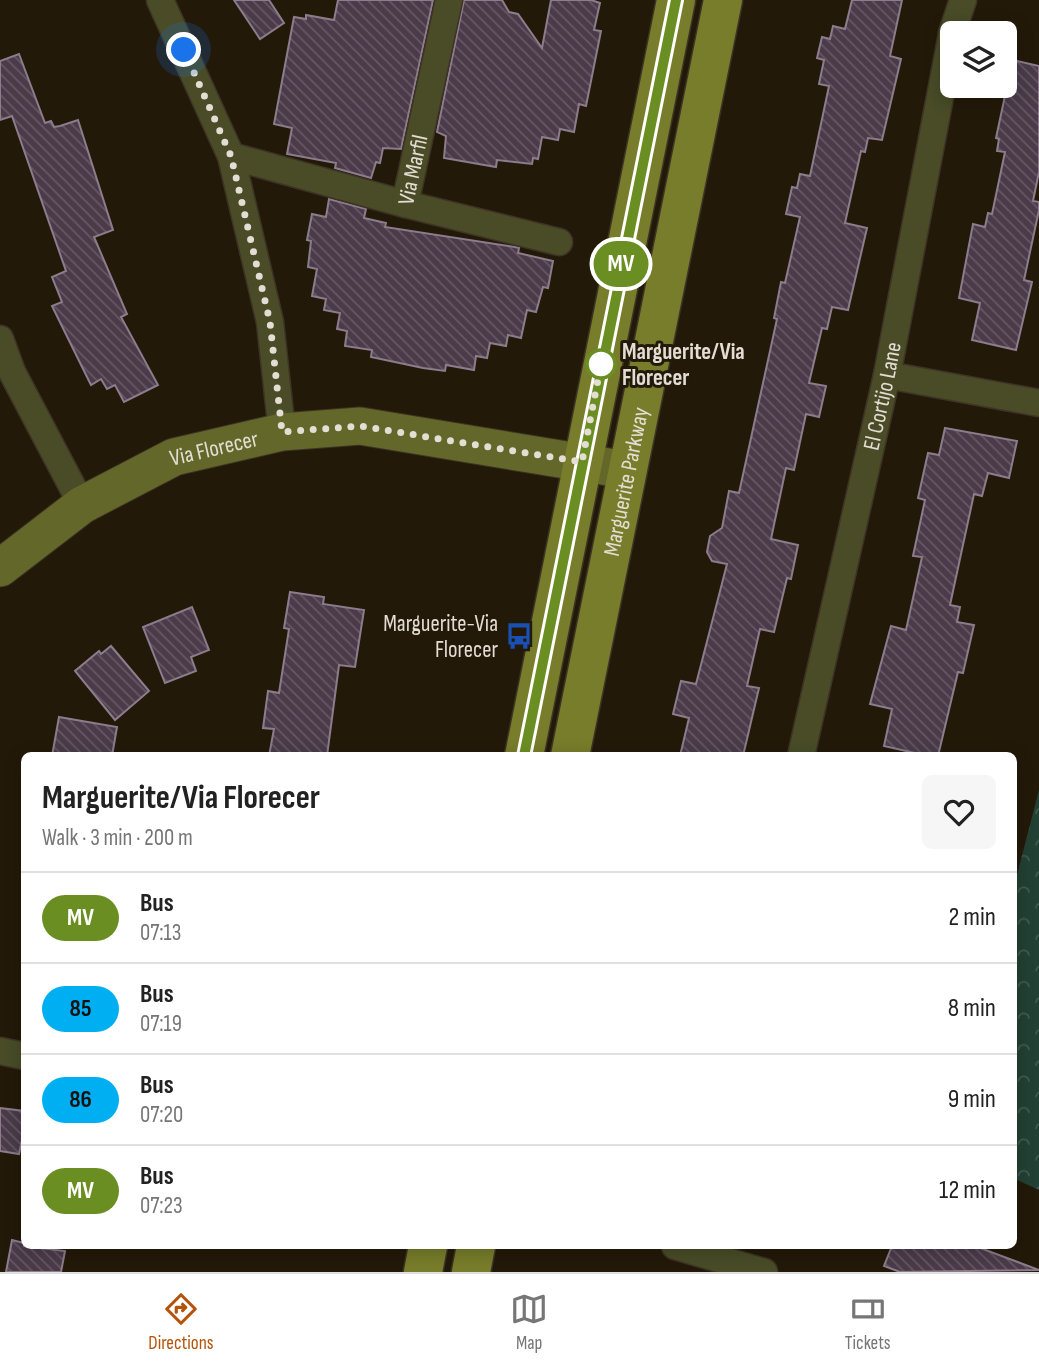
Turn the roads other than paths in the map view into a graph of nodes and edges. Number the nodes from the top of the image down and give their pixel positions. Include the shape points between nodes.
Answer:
1 (160, 0) edge
2 (449, 0) edge
3 (676, 0) edge
4 (723, 0) edge
5 (963, 0) edge
6 (956, 21) edge
7 (940, 97) edge
8 (231, 156) junction
9 (405, 204) junction
10 (559, 242) dead end
11 (0, 339) edge
12 (887, 374) junction
13 (1039, 403) edge
14 (282, 432) junction
15 (582, 462) junction
16 (627, 470) junction
17 (82, 506) junction
18 (0, 568) edge
19 (525, 752) edge
20 (571, 752) edge
21 (802, 752) edge
22 (0, 1051) edge
23 (21, 1055) edge
24 (428, 1249) edge
25 (475, 1249) edge
26 (691, 1249) edge
27 (424, 1272) edge
28 (471, 1272) edge
29 (765, 1272) edge

1 - 8 street
2 - 9 street, Via Marfil
3 - 15 main road, Marguerite Parkway
4 - 16 main road, Marguerite Parkway
5 - 6 street, El Cortijo Lane
7 - 12 street, El Cortijo Lane
8 - 9 street, Via Marfil
8 - 14 street via 270,322
9 - 10 street
11 - 17 street via 12,372
12 - 13 street
12 - 21 street, El Cortijo Lane
14 - 15 street, Via Florecer via 360,426
14 - 17 street, Via Florecer via 174,457
15 - 16 street, Via Florecer
15 - 19 main road, Marguerite Parkway
16 - 20 main road, Marguerite Parkway
17 - 18 street, Via Florecer
22 - 23 street
24 - 27 main road
25 - 28 main road
26 - 29 street

